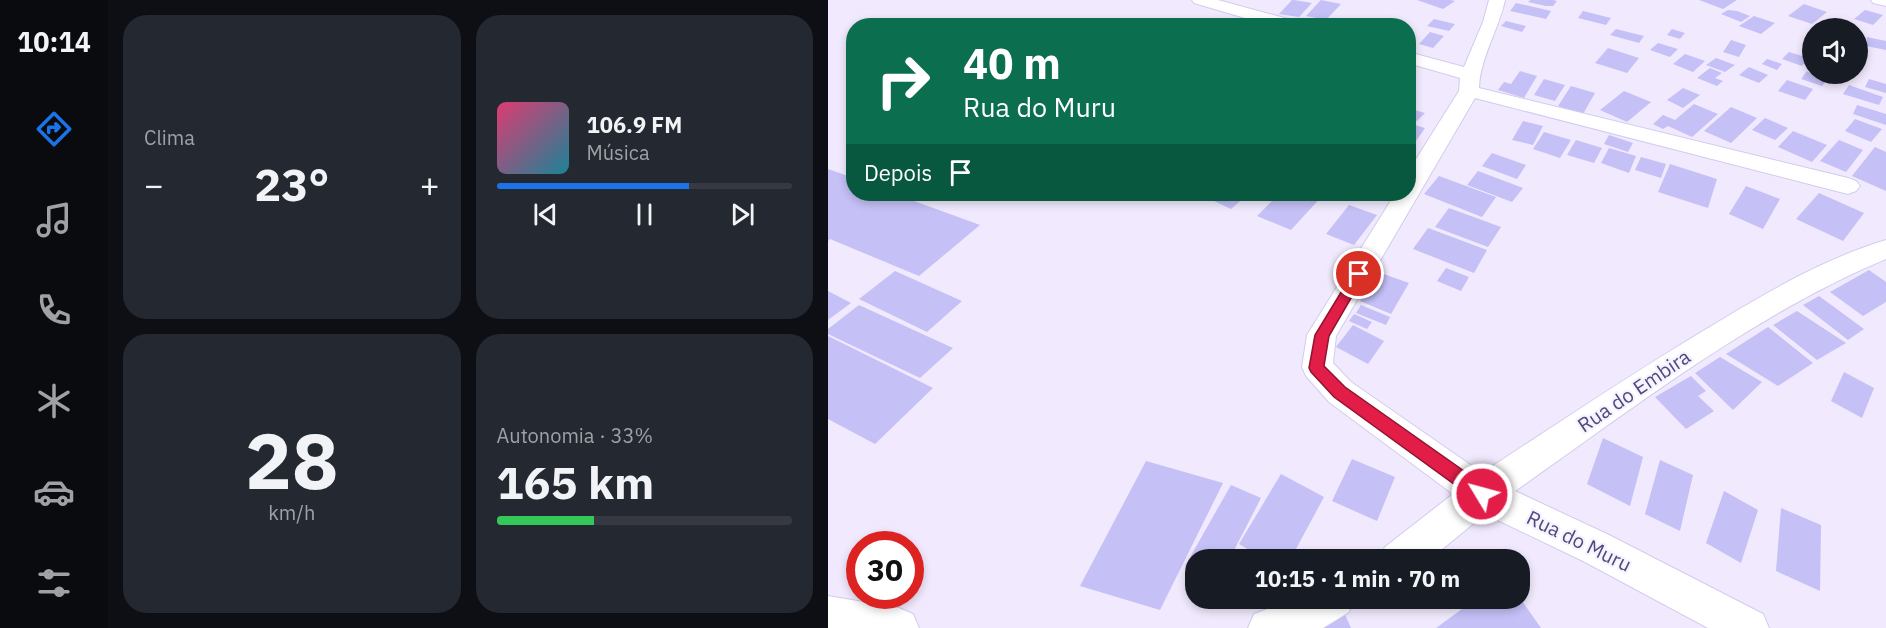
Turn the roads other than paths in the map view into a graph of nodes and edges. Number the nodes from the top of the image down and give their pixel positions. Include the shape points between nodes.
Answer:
1 (1200, 0) edge
2 (1497, 0) edge
3 (1879, 0) edge
4 (1886, 2) edge
5 (1264, 18) edge
6 (1416, 60) edge
7 (1470, 83) junction
8 (1416, 179) edge
9 (1848, 186) dead end
10 (1403, 201) edge
11 (1886, 249) edge
12 (1482, 494) junction
13 (1412, 549) edge
14 (1317, 609) edge
15 (828, 616) edge
16 (900, 628) edge
17 (1268, 628) edge
18 (1749, 628) edge

1 - 5 street
2 - 7 street, Rua do Muru
3 - 4 street
6 - 7 street
7 - 8 street, Rua do Muru
7 - 9 street
10 - 12 street, Rua do Muru via 1322,335 1317,368 1340,392
11 - 12 street, Rua do Embira via 1836,269 1768,306 1662,371
12 - 13 street, Rua do Embira
12 - 18 street, Rua do Muru
14 - 17 street
15 - 16 street

